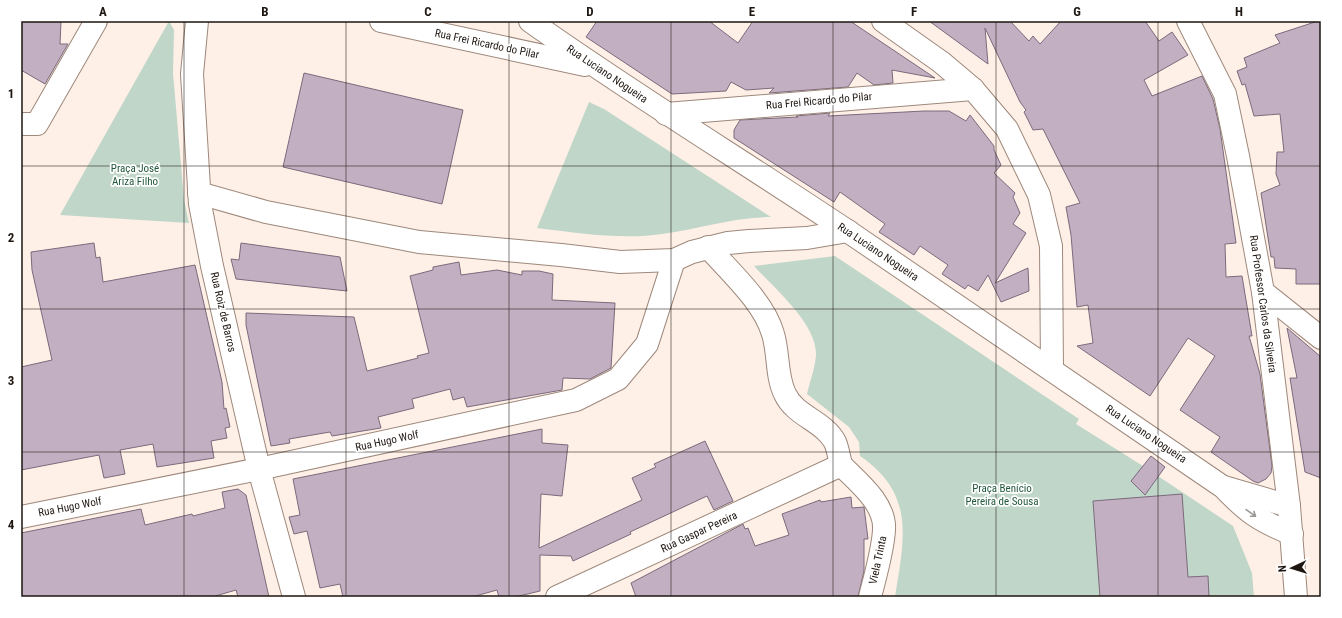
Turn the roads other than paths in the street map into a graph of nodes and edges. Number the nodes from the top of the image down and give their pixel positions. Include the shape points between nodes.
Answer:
1 (96, 21) edge
2 (197, 21) edge
3 (381, 21) edge
4 (530, 21) edge
5 (883, 21) edge
6 (1188, 21) edge
7 (594, 66) junction
8 (973, 89) junction
9 (666, 114) junction
10 (29, 124) edge
11 (199, 193) junction
12 (848, 231) junction
13 (708, 247) junction
14 (674, 260) junction
15 (1263, 292) junction
16 (1321, 338) edge
17 (1052, 370) junction
18 (841, 465) junction
19 (259, 469) junction
20 (1223, 487) junction
21 (1289, 506) junction
22 (21, 517) edge
23 (1292, 534) junction
24 (294, 597) edge
25 (557, 597) edge
26 (870, 597) edge
27 (1296, 597) edge

1 - 10 street
2 - 11 street, Rua Roiz de Barros via 192,74
3 - 7 street, Rua Frei Ricardo do Pilar
4 - 7 street, Rua Luciano Nogueira
5 - 8 street via 941,62
6 - 15 street, Rua Professor Carlos da Silveira via 1225,94
7 - 9 street, Rua Luciano Nogueira
8 - 9 street, Rua Frei Ricardo do Pilar
8 - 17 street via 1007,129 1039,195 1051,246
9 - 12 street, Rua Luciano Nogueira
11 - 14 street via 266,212 420,242 620,262
11 - 19 street, Rua Roiz de Barros via 212,266
12 - 13 street via 807,238 749,240
12 - 17 street, Rua Luciano Nogueira
13 - 14 street
13 - 18 street via 767,318 777,348 784,393 792,405 827,432 834,441
14 - 19 street, Rua Hugo Wolf via 647,344 618,379 576,400
15 - 16 street
15 - 21 street, Rua Professor Carlos da Silveira
17 - 20 street, Rua Luciano Nogueira
18 - 25 street, Rua Gaspar Pereira
18 - 26 street, Viela Trinta via 869,494 881,513 884,530
19 - 22 street, Rua Hugo Wolf
19 - 24 street, Rua Roiz de Barros
20 - 21 street, Rua Luciano Nogueira
20 -> 23 street, Rua Luciano Nogueira via 1244,508 1265,523
21 - 23 street, Rua Professor Carlos da Silveira
23 - 27 street, Rua Professor Carlos da Silveira

